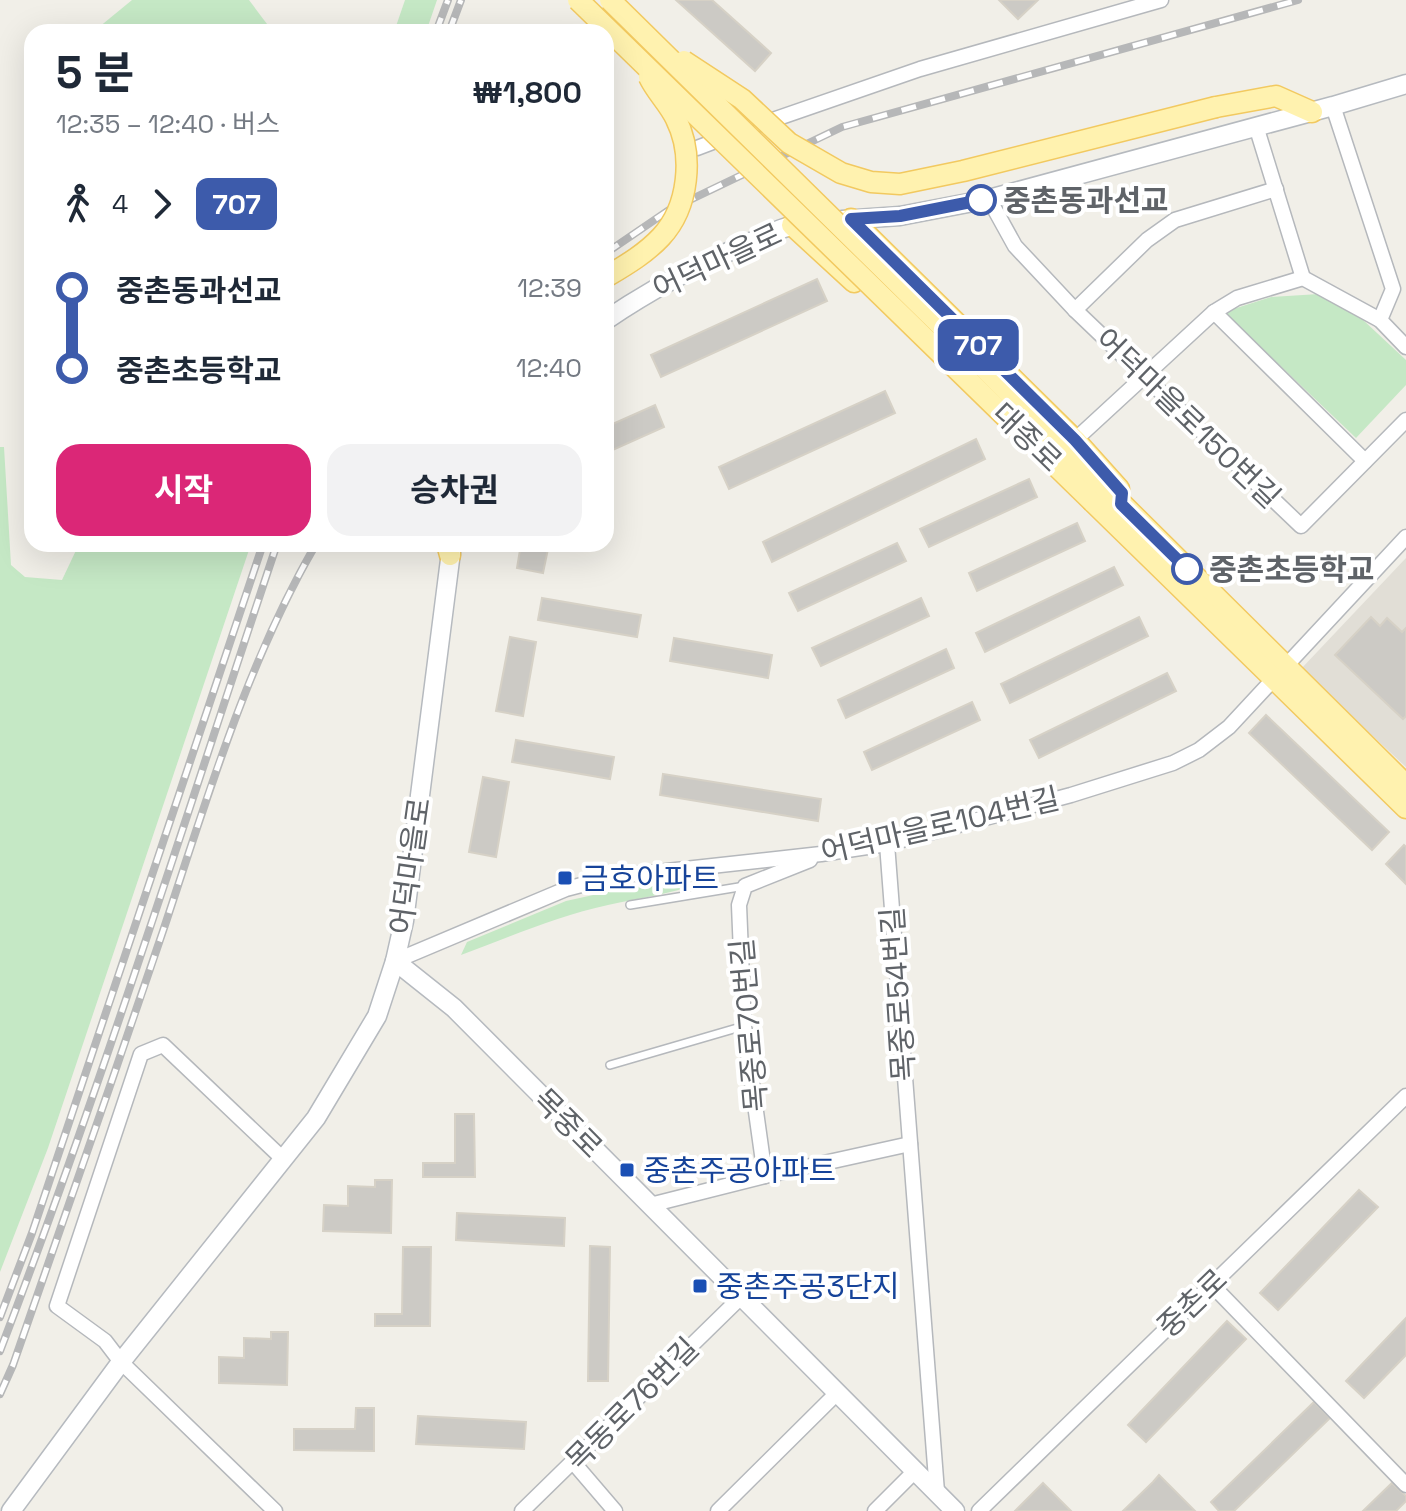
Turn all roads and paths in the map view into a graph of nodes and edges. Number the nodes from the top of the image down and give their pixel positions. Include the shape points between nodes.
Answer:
1 (578, 0) edge
2 (610, 0) edge
3 (1161, 0) edge
4 (610, 24) edge
5 (614, 27) edge
6 (648, 52) junction
7 (1406, 84) edge
8 (1333, 106) junction
9 (1312, 112) junction
10 (1256, 126) junction
11 (697, 148) dead end
12 (1276, 189) junction
13 (989, 199) junction
14 (851, 219) junction
15 (792, 225) junction
16 (614, 272) edge
17 (1303, 278) junction
18 (1075, 310) junction
19 (1214, 312) junction
20 (614, 315) edge
21 (1380, 320) junction
22 (1406, 347) edge
23 (1142, 376) junction
24 (1406, 420) edge
25 (1075, 440) junction
26 (1365, 461) junction
27 (1108, 503) junction
28 (1406, 537) edge
29 (450, 552) edge
30 (1280, 673) junction
31 (1406, 785) edge
32 (1406, 808) edge
33 (887, 844) junction
34 (821, 854) junction
35 (745, 886) junction
36 (630, 905) dead end
37 (395, 961) junction
38 (744, 1026) junction
39 (610, 1065) dead end
40 (1403, 1105) edge
41 (910, 1144) junction
42 (282, 1158) junction
43 (765, 1176) junction
44 (650, 1205) junction
45 (1211, 1284) junction
46 (741, 1297) junction
47 (121, 1362) junction
48 (837, 1393) junction
49 (573, 1462) junction
50 (915, 1471) junction
51 (1406, 1485) edge
52 (937, 1492) junction
53 (11, 1511) edge
54 (275, 1511) edge
55 (522, 1511) edge
56 (615, 1511) edge
57 (718, 1511) edge
58 (875, 1511) edge
59 (955, 1511) edge
60 (979, 1511) edge

1 - 4 main road, 대종로, bridge
2 - 6 main road, 대종로, bridge
3 - 11 street via 920,69
5 - 6 main road, 대종로, bridge
6 - 9 main road, bridge via 742,99 789,143 841,173 871,182 900,184 951,174 1276,96
6 - 16 main road, bridge via 654,87 676,119 685,145 684,191 663,235
6 - 27 main road, 대종로, bridge
7 - 8 main road, 어덕마을로
8 - 9 main road, 어덕마을로
8 - 21 street via 1393,289
9 - 10 main road, 어덕마을로
10 - 12 street
10 - 13 main road, 어덕마을로
12 - 17 street
12 - 18 street, 어덕마을로150번길 via 1175,220
13 - 14 main road, 어덕마을로 via 900,216
13 - 18 street, 어덕마을로150번길 via 1015,246
14 - 15 main road, 어덕마을로
14 - 25 main road
15 - 20 main road, 어덕마을로 via 726,252
15 - 27 main road
17 - 19 street via 1237,298
17 - 21 street
18 - 23 street, 어덕마을로150번길
19 - 23 street
19 - 26 street
21 - 22 street
23 - 25 street
23 - 26 street, 어덕마을로150번길 via 1301,526
24 - 26 street
25 - 27 main road via 1122,493
27 - 30 main road, 대종로
28 - 30 street, 어덕마을로104번길
29 - 37 main road, 어덕마을로
30 - 31 main road, 대종로
30 - 32 main road, 대종로
30 - 33 street, 어덕마을로104번길 via 1229,727 1173,763
33 - 34 street, 어덕마을로104번길
33 - 41 street, 목중로54번길
34 - 35 street
34 - 37 street, 어덕마을로104번길 via 612,877 566,889
35 - 36 lane
35 - 38 street, 목중로70번길 via 739,905
37 - 42 main road, 어덕마을로 via 377,1016 316,1118
37 - 44 main road, 목중로 via 454,1008
38 - 39 lane
38 - 43 street, 목중로70번길
40 - 45 street, 중촌로
41 - 43 street
41 - 52 street, 목중로54번길
42 - 47 main road, 어덕마을로
42 - 47 street via 163,1045 141,1054 57,1306 105,1341
43 - 44 street
44 - 46 main road, 목중로
45 - 51 street
45 - 60 street, 중촌로
46 - 48 main road, 목중로
46 - 49 street, 목동로76번길
47 - 53 main road, 어덕마을로
47 - 54 street
48 - 50 main road, 목중로
48 - 57 street
49 - 55 street, 목동로76번길
49 - 56 street
50 - 52 main road, 목중로
50 - 58 street
52 - 59 main road, 목중로

